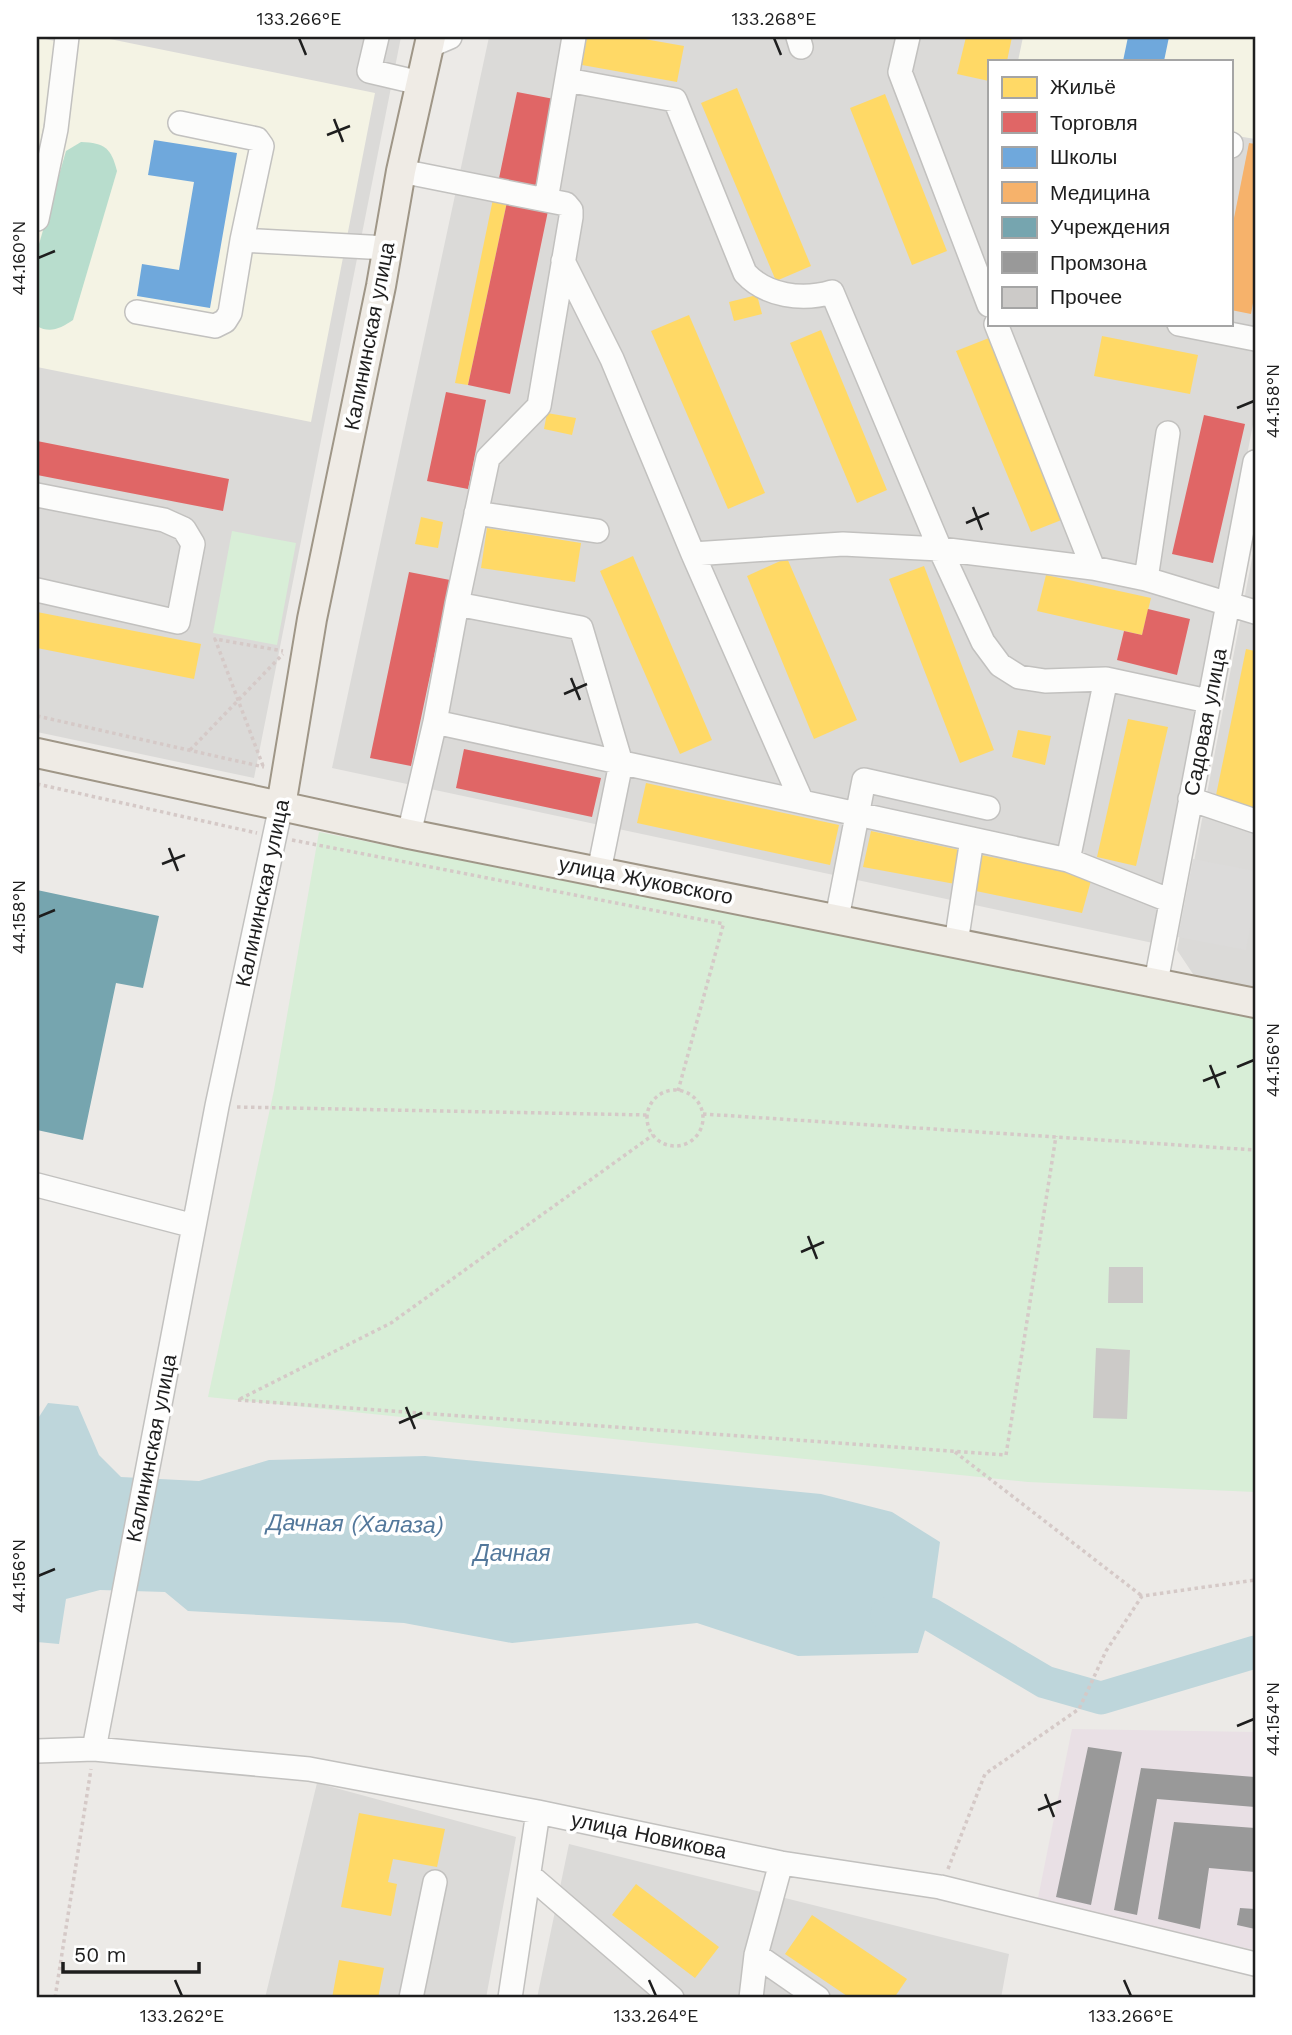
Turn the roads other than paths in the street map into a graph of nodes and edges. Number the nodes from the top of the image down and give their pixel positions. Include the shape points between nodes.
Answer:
1 (67, 37) edge
2 (377, 37) edge
3 (574, 37) edge
4 (908, 37) edge
5 (437, 40) edge
6 (567, 80) junction
7 (421, 83) junction
8 (180, 124) dead end
9 (401, 171) junction
10 (547, 200) junction
11 (37, 219) edge
12 (243, 240) junction
13 (387, 248) junction
14 (563, 261) junction
15 (988, 302) edge
16 (137, 312) dead end
17 (997, 326) edge
18 (1194, 326) edge
19 (1255, 339) edge
20 (1168, 433) dead end
21 (1255, 462) edge
22 (37, 495) edge
23 (476, 513) junction
24 (597, 531) dead end
25 (940, 549) junction
26 (693, 554) junction
27 (1093, 568) junction
28 (1146, 579) junction
29 (37, 590) edge
30 (457, 604) junction
31 (1227, 605) junction
32 (1255, 612) edge
33 (1107, 679) junction
34 (1208, 701) junction
35 (435, 722) junction
36 (37, 753) edge
37 (621, 763) junction
38 (1190, 799) junction
39 (803, 802) junction
40 (281, 806) junction
41 (988, 808) dead end
42 (859, 814) junction
43 (1255, 821) edge
44 (409, 834) junction
45 (972, 839) junction
46 (1068, 860) junction
47 (599, 871) junction
48 (1171, 901) junction
49 (836, 918) junction
50 (956, 943) junction
51 (1156, 982) junction
52 (1255, 1003) edge
53 (37, 1185) edge
54 (194, 1226) junction
55 (94, 1749) junction
56 (37, 1751) edge
57 (538, 1812) junction
58 (782, 1863) junction
59 (529, 1875) junction
60 (435, 1882) dead end
61 (756, 1955) junction
62 (1255, 1964) edge
63 (411, 1998) edge
64 (510, 1998) edge
65 (672, 1998) edge
66 (751, 1998) edge
67 (818, 1998) edge

1 - 11 street via 56,129
2 - 7 street via 369,71
3 - 6 street
4 - 15 street via 900,72
5 - 7 main road, Калининская улица
6 - 10 street
6 - 25 street via 675,100 745,273 769,291 814,297 832,292
7 - 9 main road, Калининская улица
8 - 12 street via 257,139 261,146
9 - 10 street
9 - 13 main road, Калининская улица
10 - 14 street via 566,204 571,210
12 - 13 street
12 - 16 street via 225,321 215,326
13 - 40 main road, Калининская улица via 312,619 274,769
14 - 23 street via 538,406 488,458
14 - 26 street via 612,359
17 - 27 street
18 - 19 street
20 - 28 street
21 - 31 street, Садовая улица
22 - 29 street via 163,520 184,529 193,544 178,622
23 - 24 street
23 - 30 street
25 - 26 street via 843,544
25 - 27 street
25 - 33 street via 983,642 1000,665 1019,677 1045,681
26 - 39 street
27 - 28 street
28 - 31 street
30 - 35 street
30 - 37 street via 581,628
31 - 32 street
31 - 34 street, Садовая улица
33 - 34 street
33 - 46 street
34 - 38 street, Садовая улица
35 - 37 street
35 - 44 street
36 - 40 main road, улица Жуковского
37 - 39 street
37 - 47 street
38 - 43 street
38 - 48 street, Садовая улица
39 - 42 street
40 - 44 main road, улица Жуковского
40 - 54 street, Калининская улица
41 - 42 street via 864,780
42 - 45 street
42 - 49 street
44 - 47 main road, улица Жуковского
45 - 46 street
45 - 50 street
46 - 48 street
47 - 49 main road, улица Жуковского
48 - 51 street, Садовая улица
49 - 50 main road, улица Жуковского
50 - 51 main road, улица Жуковского
51 - 52 main road, улица Жуковского
53 - 54 street
54 - 55 street, Калининская улица
55 - 56 street, улица Новикова
55 - 57 street, улица Новикова via 309,1769
57 - 58 street, улица Новикова
57 - 59 street
58 - 61 street
58 - 62 street, улица Новикова via 940,1887
59 - 64 street
59 - 65 street
60 - 63 street
61 - 66 street
61 - 67 street

